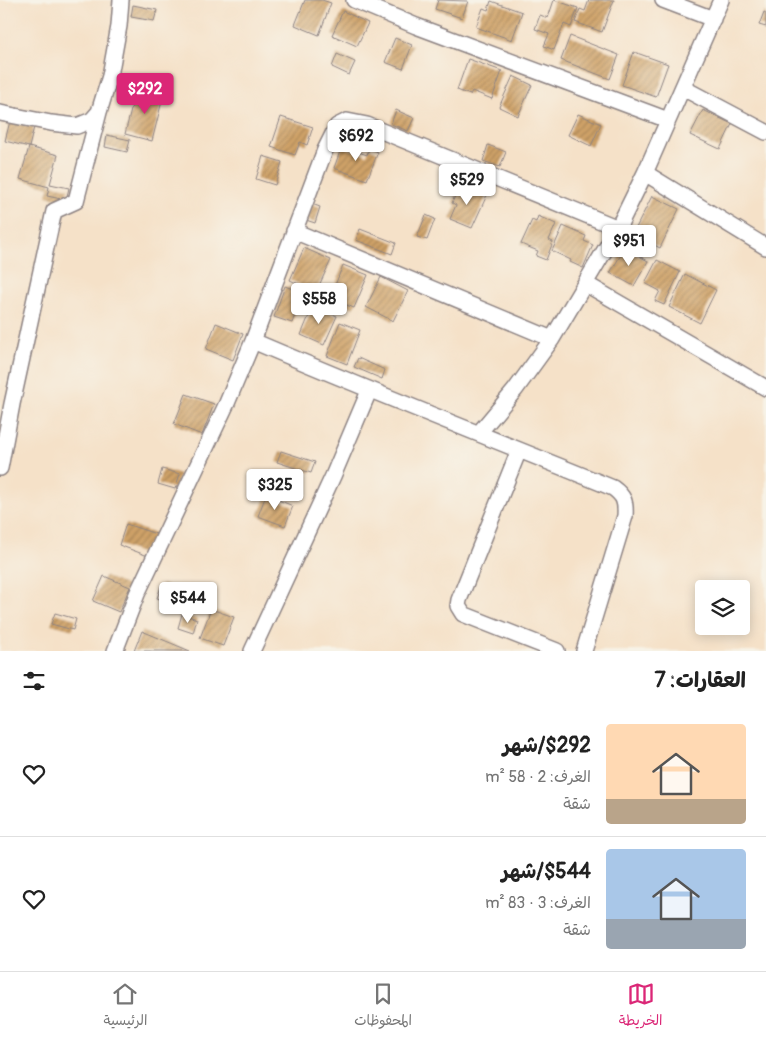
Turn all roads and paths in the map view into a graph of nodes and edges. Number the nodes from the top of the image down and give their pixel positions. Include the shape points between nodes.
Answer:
1 (121, 0) edge
2 (354, 0) edge
3 (722, 0) edge
4 (671, 2) edge
5 (714, 19) junction
6 (683, 88) junction
7 (98, 112) junction
8 (0, 113) edge
9 (668, 120) junction
10 (766, 132) edge
11 (645, 173) junction
12 (618, 228) junction
13 (294, 231) junction
14 (766, 247) edge
15 (586, 284) junction
16 (552, 339) junction
17 (253, 341) junction
18 (766, 388) edge
19 (369, 391) junction
20 (479, 433) junction
21 (519, 450) junction
22 (0, 468) edge
23 (115, 651) edge
24 (252, 651) edge
25 (557, 651) edge
26 (584, 651) edge

1 - 7 street via 110,76
2 - 9 street
3 - 5 street
4 - 5 street
5 - 6 street
6 - 9 street
6 - 10 street
7 - 8 street via 92,120 77,126
7 - 22 street via 76,202 54,211
9 - 11 street
11 - 12 street
11 - 14 street
12 - 13 street via 367,125 347,121 337,126 325,150
12 - 15 street
13 - 16 street
13 - 17 street
15 - 16 street
15 - 18 street
16 - 20 street
17 - 19 street
17 - 23 street via 227,404 137,594
19 - 20 street
19 - 24 street
20 - 21 street
21 - 25 street via 458,606 462,614
21 - 26 street via 613,488 622,494 626,503 625,516

